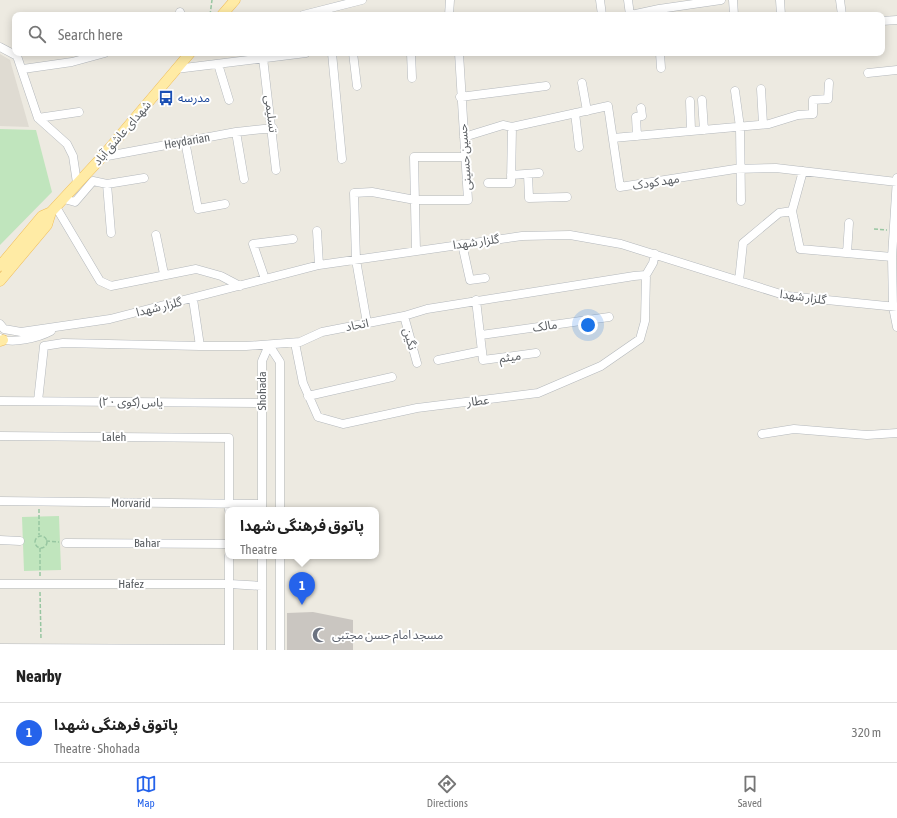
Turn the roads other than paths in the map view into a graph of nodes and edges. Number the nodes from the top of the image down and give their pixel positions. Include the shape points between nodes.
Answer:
1 (235, 0) edge
2 (362, 0) edge
3 (450, 0) edge
4 (600, 0) edge
5 (628, 0) edge
6 (721, 0) edge
7 (733, 0) edge
8 (780, 0) edge
9 (840, 0) edge
10 (705, 1) edge
11 (225, 12) edge
12 (315, 12) edge
13 (449, 12) edge
14 (602, 12) edge
15 (630, 12) edge
16 (659, 12) edge
17 (734, 12) edge
18 (781, 12) edge
19 (842, 12) edge
20 (897, 20) edge
21 (885, 21) edge
22 (0, 47) edge
23 (12, 53) edge
24 (17, 56) edge
25 (94, 56) edge
26 (188, 56) edge
27 (281, 56) edge
28 (332, 56) edge
29 (353, 56) edge
30 (411, 56) edge
31 (459, 56) edge
32 (660, 56) edge
33 (264, 58) junction
34 (218, 64) junction
35 (661, 68) dead end
36 (22, 69) junction
37 (176, 70) junction
38 (897, 70) edge
39 (868, 73) dead end
40 (412, 78) dead end
41 (582, 83) dead end
42 (829, 83) dead end
43 (357, 86) dead end
44 (546, 86) dead end
45 (761, 89) dead end
46 (736, 90) dead end
47 (460, 97) junction
48 (229, 100) dead end
49 (702, 100) dead end
50 (690, 101) dead end
51 (641, 108) dead end
52 (587, 111) junction
53 (79, 112) dead end
54 (575, 113) junction
55 (38, 118) junction
56 (763, 124) junction
57 (740, 126) junction
58 (512, 127) junction
59 (273, 128) junction
60 (704, 130) junction
61 (691, 131) junction
62 (236, 132) junction
63 (637, 136) junction
64 (464, 137) junction
65 (613, 138) junction
66 (185, 142) junction
67 (579, 147) dead end
68 (465, 156) junction
69 (102, 157) junction
70 (342, 159) dead end
71 (742, 169) junction
72 (276, 170) dead end
73 (803, 171) junction
74 (539, 173) dead end
75 (528, 174) junction
76 (511, 175) junction
77 (144, 178) dead end
78 (244, 179) dead end
79 (897, 180) edge
80 (77, 183) junction
81 (488, 183) dead end
82 (107, 184) junction
83 (567, 197) dead end
84 (415, 200) junction
85 (741, 201) dead end
86 (225, 204) dead end
87 (57, 206) junction
88 (792, 211) junction
89 (848, 223) dead end
90 (317, 231) dead end
91 (111, 233) dead end
92 (156, 235) dead end
93 (293, 239) dead end
94 (462, 244) junction
95 (895, 244) edge
96 (416, 251) junction
97 (847, 253) junction
98 (655, 254) junction
99 (892, 257) junction
100 (356, 260) junction
101 (319, 265) junction
102 (0, 266) edge
103 (895, 270) edge
104 (164, 274) junction
105 (646, 275) junction
106 (485, 278) dead end
107 (265, 279) junction
108 (0, 281) edge
109 (738, 281) junction
110 (240, 286) junction
111 (193, 299) junction
112 (476, 300) junction
113 (895, 307) edge
114 (404, 316) junction
115 (609, 317) dead end
116 (367, 323) junction
117 (0, 324) edge
118 (897, 327) edge
119 (55, 328) junction
120 (481, 335) junction
121 (1, 340) edge
122 (295, 343) junction
123 (269, 345) junction
124 (200, 346) junction
125 (482, 351) junction
126 (536, 353) dead end
127 (438, 360) dead end
128 (417, 363) dead end
129 (392, 377) dead end
130 (308, 396) junction
131 (0, 401) edge
132 (38, 401) junction
133 (262, 404) junction
134 (897, 433) edge
135 (762, 434) dead end
136 (0, 436) edge
137 (0, 501) edge
138 (229, 507) edge
139 (262, 507) edge
140 (280, 507) edge
141 (0, 540) edge
142 (20, 541) dead end
143 (66, 543) road end
144 (225, 544) edge
145 (229, 559) edge
146 (262, 559) edge
147 (280, 559) edge
148 (0, 584) edge
149 (230, 584) junction
150 (262, 586) junction
151 (0, 648) edge
152 (262, 650) edge
153 (280, 650) edge

1 - 11 main road
2 - 12 street
3 - 13 street
4 - 14 street
5 - 15 street
6 - 10 street
7 - 17 street
8 - 18 street
9 - 19 street
10 - 16 street
20 - 21 street
22 - 23 street
24 - 36 street
25 - 36 street
26 - 37 main road, شهدای عاشق آباد
27 - 33 street
28 - 70 street
29 - 43 street
30 - 40 street
31 - 47 street, حسین حسینی
32 - 35 street
33 - 34 street
33 - 59 street, تسلیمی
34 - 37 street
34 - 48 street
36 - 55 street
37 - 69 main road, شهدای عاشق آباد
38 - 39 street
41 - 52 street
42 - 56 street via 828,98 813,100 813,114
44 - 47 street
45 - 56 street
46 - 57 street
47 - 64 street, حسین حسینی
49 - 60 street
50 - 61 street
51 - 63 street via 642,116 636,117
52 - 54 street, مهد کودک
52 - 65 street, مهد کودک via 608,106
53 - 55 street
54 - 58 street, مهد کودک
54 - 67 street
55 - 80 street via 67,144 73,156
56 - 57 street
57 - 60 street
57 - 71 street
58 - 64 street, مهد کودک via 503,125
58 - 76 street
59 - 62 street, Heydarian
59 - 72 street, تسلیمی
60 - 61 street
61 - 63 street
62 - 66 street, Heydarian
62 - 78 street
63 - 65 street
64 - 68 street, حسین حسینی
65 - 71 street, مهد کودک via 620,187
66 - 69 street, Heydarian
66 - 86 street via 198,209
68 - 84 street via 414,157
68 - 84 street, حسین حسینی via 468,200
69 - 80 main road, شهدای عاشق آباد
71 - 73 street, مهد کودک via 776,168
71 - 85 street
73 - 79 street, مهد کودک
73 - 88 street
74 - 75 street
75 - 76 street
75 - 83 street via 529,198
76 - 81 street via 510,183
77 - 82 street
79 - 95 street via 893,230
80 - 87 main road, شهدای عاشق آباد
82 - 87 street via 93,181 75,202
82 - 91 street
84 - 96 street
84 - 100 street, حسین حسینی via 372,192 354,192
87 - 102 main road, شهدای عاشق آباد via 42,216
87 - 104 street via 100,281 111,286
87 - 108 main road, شهدای عاشق آباد via 47,225
88 - 97 street via 800,249
88 - 109 street via 780,213 743,243
89 - 97 street
90 - 101 street
92 - 104 street
93 - 107 street via 253,244
94 - 96 street, گلزار شهدا
94 - 98 street, گلزار شهدا via 522,236 570,235 621,244
94 - 106 street via 470,280
95 - 99 street
96 - 100 street, گلزار شهدا
97 - 99 street
98 - 105 street
98 - 109 street, گلزار شهدا
99 - 103 street
100 - 101 street, گلزار شهدا
100 - 116 street
101 - 107 street, گلزار شهدا
103 - 113 street
104 - 110 street via 196,269 221,276
105 - 112 street, اتحاد
105 - 130 street, عطار via 645,321 640,339 602,366 538,393 417,408 343,424 318,417
107 - 110 street, گلزار شهدا
109 - 113 street, گلزار شهدا via 787,296
110 - 111 street, گلزار شهدا
111 - 119 street, گلزار شهدا via 110,319
111 - 124 street
112 - 114 street, اتحاد
112 - 120 street
113 - 118 street
114 - 116 street, اتحاد
114 - 128 street, نگین
115 - 120 street, مالک
116 - 122 street, اتحاد via 322,332
117 - 119 street via 4,329 21,332
119 - 121 street via 33,338
120 - 125 street
122 - 123 street, اتحاد
122 - 130 street, عطار
123 - 124 street, اتحاد
123 - 133 street, Shohada via 262,361
123 - 140 street, Shohada via 280,362
124 - 132 street, اتحاد via 63,343 44,346
125 - 126 street, میثم via 483,360
125 - 127 street
129 - 130 street
131 - 132 street, یاس (کوی ۲۰)
132 - 133 street, یاس (کوی ۲۰)
133 - 139 street, Shohada
134 - 135 street via 867,435 794,429
136 - 138 street, Laleh via 229,438
137 - 138 street, Morvarid
138 - 139 street, Morvarid
141 - 142 street
143 - 144 street, Bahar
145 - 149 street
146 - 150 street
147 - 153 street
148 - 149 street, Hafez
149 - 150 street, Hafez
149 - 151 street via 230,649
150 - 152 street

